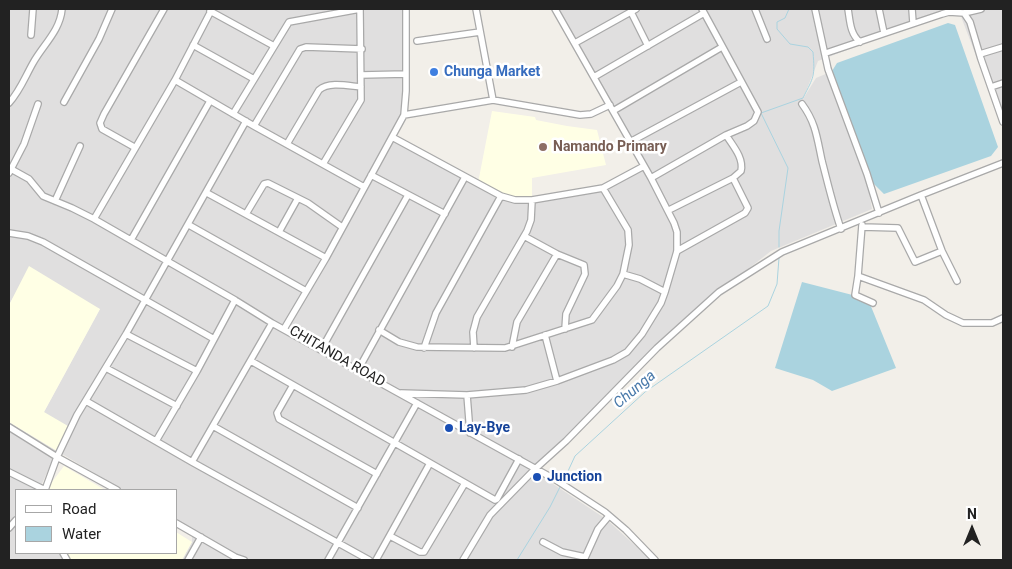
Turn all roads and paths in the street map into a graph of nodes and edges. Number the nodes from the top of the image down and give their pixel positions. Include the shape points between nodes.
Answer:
1 (33, 9) edge
2 (62, 9) edge
3 (112, 9) edge
4 (164, 9) edge
5 (360, 9) edge
6 (406, 9) edge
7 (476, 9) edge
8 (555, 9) edge
9 (754, 9) edge
10 (815, 9) edge
11 (848, 9) edge
12 (879, 9) edge
13 (912, 9) edge
14 (981, 9) edge
15 (211, 10) edge
16 (634, 10) edge
17 (949, 10) edge
18 (703, 11) edge
19 (964, 13) junction
20 (913, 23) junction
21 (480, 32) junction
22 (884, 32) junction
23 (31, 35) dead end
24 (767, 39) dead end
25 (417, 41) dead end
26 (860, 42) junction
27 (575, 43) junction
28 (193, 45) junction
29 (274, 46) junction
30 (648, 46) junction
31 (722, 47) junction
32 (1003, 47) edge
33 (362, 49) junction
34 (826, 53) junction
35 (980, 54) junction
36 (406, 74) junction
37 (361, 75) junction
38 (594, 77) junction
39 (254, 79) junction
40 (175, 80) junction
41 (741, 82) junction
42 (1003, 83) edge
43 (361, 87) junction
44 (991, 87) junction
45 (493, 100) junction
46 (210, 101) junction
47 (9, 102) edge
48 (64, 102) dead end
49 (38, 104) dead end
50 (802, 104) dead end
51 (611, 108) junction
52 (233, 114) junction
53 (404, 115) junction
54 (246, 121) junction
55 (1003, 122) edge
56 (254, 126) junction
57 (726, 135) junction
58 (392, 137) junction
59 (630, 142) junction
60 (287, 144) junction
61 (80, 146) dead end
62 (134, 147) junction
63 (1003, 163) edge
64 (323, 164) junction
65 (644, 166) junction
66 (10, 167) edge
67 (371, 175) junction
68 (465, 177) junction
69 (651, 178) junction
70 (733, 178) junction
71 (364, 187) junction
72 (603, 188) junction
73 (207, 193) junction
74 (408, 195) junction
75 (921, 195) junction
76 (501, 196) junction
77 (298, 198) junction
78 (532, 200) junction
79 (55, 201) junction
80 (669, 210) junction
81 (879, 213) junction
82 (246, 214) junction
83 (444, 214) junction
84 (94, 220) junction
85 (862, 223) junction
86 (189, 225) junction
87 (342, 227) junction
88 (841, 229) junction
89 (279, 232) junction
90 (9, 233) edge
91 (524, 236) junction
92 (131, 240) junction
93 (677, 251) junction
94 (942, 251) junction
95 (556, 254) junction
96 (326, 258) junction
97 (167, 261) junction
98 (623, 274) junction
99 (858, 276) junction
100 (957, 281) dead end
101 (306, 291) junction
102 (665, 292) junction
103 (145, 300) junction
104 (235, 300) junction
105 (873, 303) dead end
106 (1003, 318) edge
107 (272, 323) junction
108 (284, 329) junction
109 (565, 329) junction
110 (379, 330) junction
111 (126, 334) junction
112 (544, 336) junction
113 (214, 338) junction
114 (512, 347) junction
115 (424, 348) junction
116 (474, 348) junction
117 (321, 350) junction
118 (251, 360) junction
119 (106, 368) junction
120 (197, 370) junction
121 (358, 370) junction
122 (557, 381) junction
123 (293, 385) junction
124 (401, 393) junction
125 (467, 395) junction
126 (86, 402) junction
127 (417, 403) junction
128 (177, 406) junction
129 (213, 426) junction
130 (9, 427) edge
131 (470, 433) junction
132 (156, 441) junction
133 (395, 442) junction
134 (57, 457) junction
135 (519, 459) junction
136 (192, 462) junction
137 (430, 463) junction
138 (535, 469) junction
139 (9, 472) edge
140 (377, 474) junction
141 (465, 483) junction
142 (43, 489) edge
143 (45, 489) edge
144 (115, 489) edge
145 (358, 508) junction
146 (609, 516) junction
147 (178, 524) edge
148 (390, 536) junction
149 (201, 537) junction
150 (544, 542) dead end
151 (336, 543) junction
152 (234, 559) edge
153 (584, 559) edge
154 (188, 560) edge
155 (244, 560) edge
156 (328, 560) edge
157 (369, 560) edge
158 (376, 560) edge
159 (463, 560) edge
160 (655, 560) edge

1 - 23 street
2 - 47 street via 51,39
3 - 48 street
4 - 62 street via 100,123 102,129
5 - 29 street via 294,20 287,24
5 - 33 street
6 - 36 street, CHITANDA ROAD
7 - 21 street
8 - 27 street
9 - 24 street
10 - 34 street
11 - 26 street via 852,31
12 - 22 street
13 - 20 street
14 - 19 street
15 - 28 street
15 - 29 street
16 - 27 street
16 - 30 street
17 - 19 street
17 - 20 street
18 - 30 street
18 - 31 street
19 - 35 street
20 - 22 street
21 - 25 street
21 - 45 street
22 - 26 street
26 - 34 street
27 - 38 street
28 - 39 street
28 - 40 street
29 - 39 street
30 - 38 street
31 - 41 street
31 - 51 street
32 - 35 street
33 - 37 street
33 - 56 street via 300,49
34 - 81 street via 828,69
35 - 44 street
36 - 37 street
36 - 53 street, CHITANDA ROAD
37 - 43 street
38 - 51 street
39 - 52 street
40 - 46 street
40 - 62 street
41 - 57 street via 758,112 757,116 747,126
41 - 59 street
42 - 44 street
43 - 60 street via 336,86 319,90
43 - 64 street via 359,106
44 - 55 street
45 - 51 street via 580,115
45 - 53 street
46 - 52 street
46 - 92 street
49 - 66 street via 24,144
50 - 88 street via 819,139
51 - 59 street
52 - 54 street
53 - 58 street, CHITANDA ROAD
54 - 56 street
54 - 73 street
56 - 60 street
57 - 69 street
57 - 70 street via 742,164 740,172
58 - 67 street, CHITANDA ROAD
58 - 68 street
59 - 65 street
60 - 64 street
61 - 79 street
62 - 84 street
63 - 75 street
64 - 71 street
65 - 69 street
65 - 72 street
66 - 79 street via 29,179 43,196
67 - 71 street, CHITANDA ROAD
67 - 74 street
68 - 76 street
68 - 83 street
69 - 80 street
70 - 80 street
70 - 93 street via 748,210
71 - 87 street, CHITANDA ROAD
72 - 78 street
72 - 98 street via 630,235
73 - 82 street
73 - 86 street
74 - 83 street
74 - 117 street
75 - 81 street
75 - 94 street
76 - 78 street
76 - 115 street via 436,313
77 - 82 street via 265,183
77 - 87 street
77 - 89 street
78 - 91 street via 531,220
79 - 84 street
80 - 93 street via 677,232
81 - 85 street
82 - 89 street
83 - 110 street
84 - 92 street
85 - 88 street
85 - 94 street via 898,228 915,262
85 - 99 street
86 - 97 street
86 - 101 street
87 - 96 street, CHITANDA ROAD
88 - 138 street via 782,252 719,292 657,348
89 - 96 street
90 - 103 street via 43,242
91 - 95 street
91 - 116 street via 477,317 473,332
92 - 97 street
93 - 102 street
94 - 100 street
95 - 109 street via 582,264 585,274 566,314
95 - 114 street via 517,322
96 - 101 street, CHITANDA ROAD
97 - 103 street
97 - 104 street
98 - 102 street
98 - 109 street via 592,320
99 - 105 street via 855,295
99 - 106 street via 924,300 963,323 992,323
101 - 108 street, CHITANDA ROAD
102 - 122 street via 642,334 624,354
103 - 111 street
103 - 113 street
104 - 107 street
104 - 113 street
107 - 108 street
107 - 118 street
108 - 117 street, CHITANDA ROAD
109 - 112 street
110 - 115 street via 399,342
110 - 121 street
111 - 119 street
111 - 120 street
112 - 114 street
112 - 122 street
113 - 120 street
114 - 116 street
115 - 116 street
117 - 121 street, CHITANDA ROAD
118 - 123 street
118 - 129 street
119 - 126 street
119 - 128 street
120 - 128 street
121 - 124 street, CHITANDA ROAD
122 - 125 street via 526,390
123 - 133 street
123 - 140 street via 277,413 279,419
124 - 125 street
124 - 127 street, CHITANDA ROAD
125 - 131 street
126 - 132 street
126 - 134 street
127 - 131 street, CHITANDA ROAD
127 - 133 street
128 - 132 street
129 - 136 street
129 - 145 street
130 - 134 street
131 - 135 street, CHITANDA ROAD
132 - 136 street
133 - 137 street
133 - 140 street
134 - 143 street
134 - 144 street
135 - 138 street, CHITANDA ROAD
135 - 141 street via 496,500
136 - 151 street
137 - 141 street
137 - 148 street
138 - 146 street, CHITANDA ROAD
138 - 159 street via 490,515
139 - 142 street
140 - 145 street
141 - 148 street via 424,552
145 - 151 street
146 - 153 street via 598,529
146 - 160 street, CHITANDA ROAD
147 - 149 street
148 - 158 street
149 - 152 street
149 - 154 street
150 - 153 street
151 - 156 street
151 - 157 street
152 - 155 street

